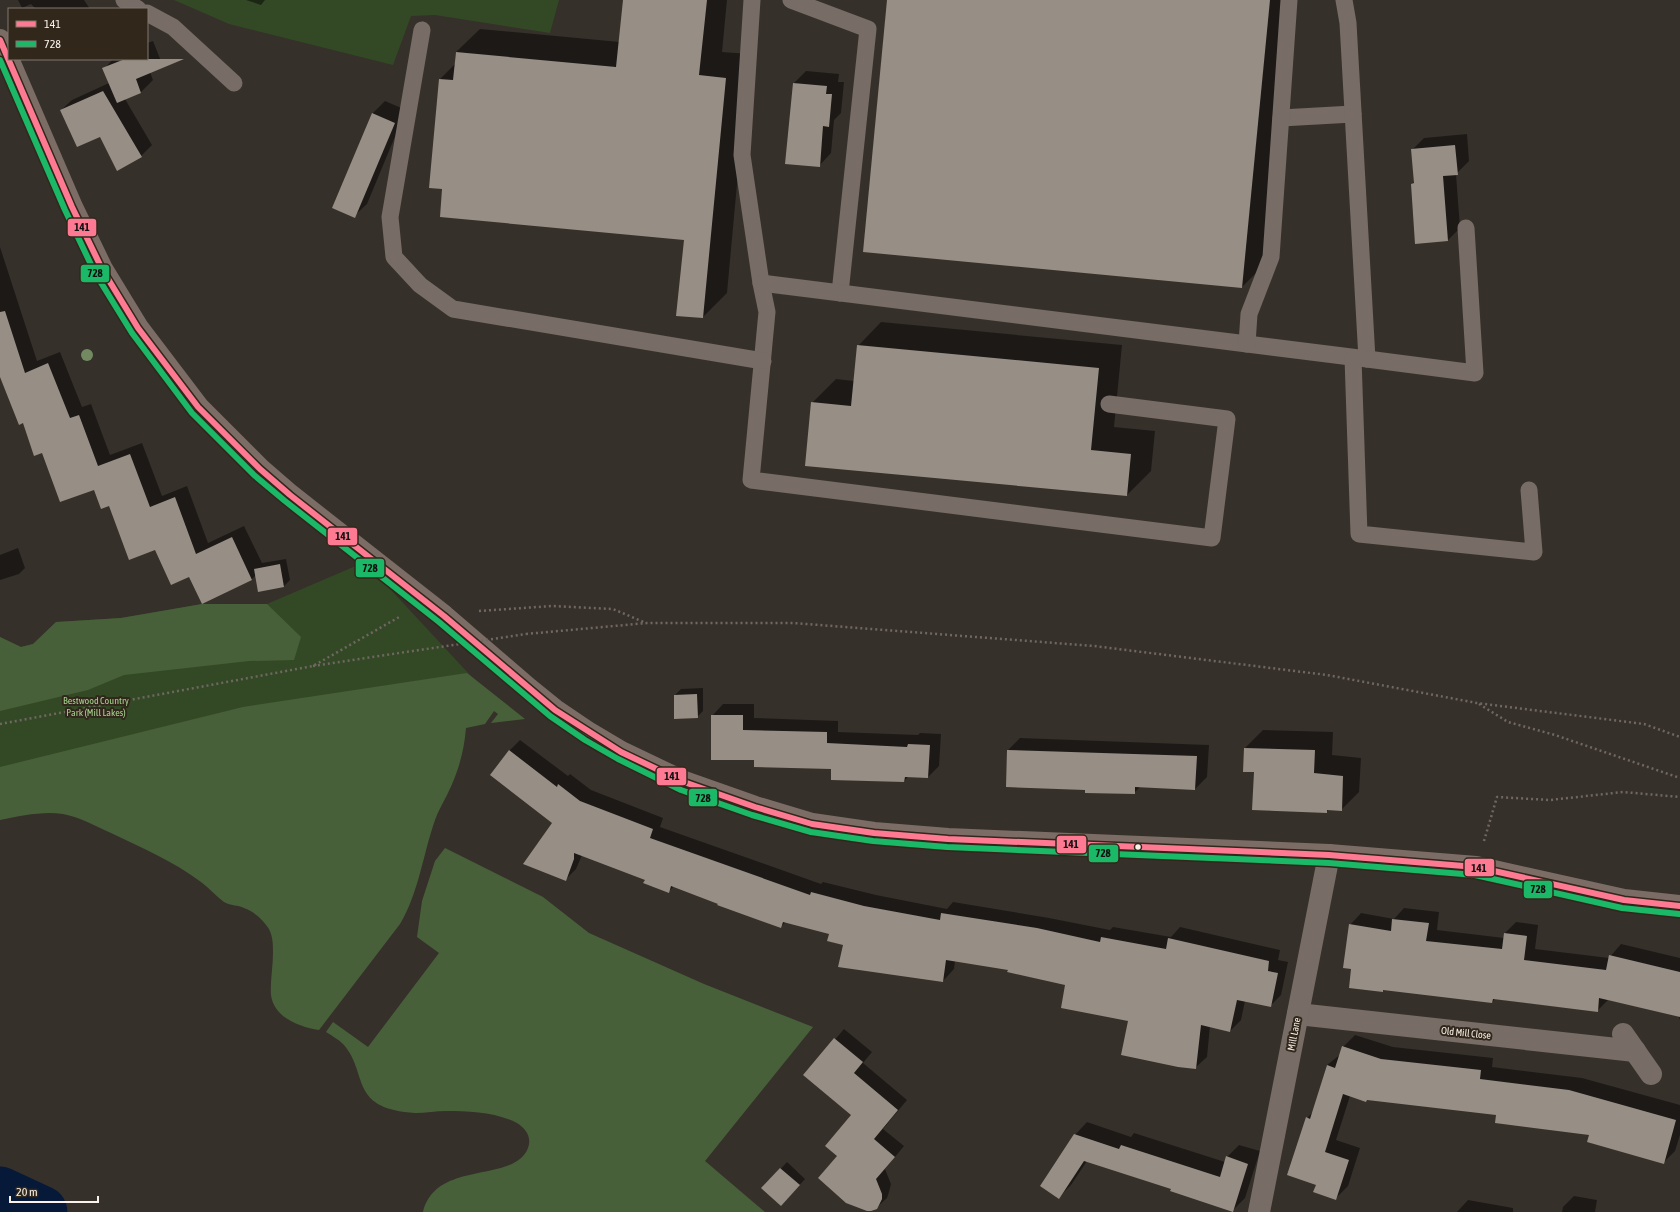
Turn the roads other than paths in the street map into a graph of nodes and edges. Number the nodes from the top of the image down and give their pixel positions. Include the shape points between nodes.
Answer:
1 (124, 0) edge
2 (752, 0) edge
3 (791, 0) edge
4 (1289, 0) edge
5 (1344, 0) edge
6 (136, 8) edge
7 (148, 14) edge
8 (422, 30) dead end
9 (0, 40) edge
10 (6, 68) edge
11 (234, 83) dead end
12 (1353, 114) junction
13 (1281, 118) junction
14 (1466, 228) dead end
15 (761, 283) junction
16 (840, 293) junction
17 (1248, 344) junction
18 (1360, 359) junction
19 (763, 360) junction
20 (1109, 404) dead end
21 (1529, 490) dead end
22 (1329, 855) junction
23 (1680, 906) edge
24 (1298, 1014) junction
25 (1651, 1074) dead end
26 (1259, 1212) edge

1 - 6 lane
2 - 15 lane via 742,154
3 - 16 lane via 868,29
4 - 13 lane
5 - 12 lane via 1348,22
7 - 11 lane via 174,27
8 - 19 lane via 390,217 394,257 420,285 453,309
9 - 10 main road
10 - 22 main road via 102,269 138,328 198,407 290,495 426,602 555,710 589,733 621,752 684,782 805,822 874,833 940,838
12 - 13 lane
12 - 18 lane
13 - 17 lane via 1271,258 1249,314
14 - 18 lane via 1475,373
15 - 16 lane
15 - 19 lane via 767,312
16 - 17 lane
17 - 18 lane
18 - 21 lane via 1359,534 1534,552
19 - 20 lane via 751,480 1212,538 1227,419
22 - 23 main road via 1476,867 1624,900
22 - 24 street, Mill Lane
24 - 25 street, Old Mill Close via 1629,1043
24 - 26 street, Mill Lane

